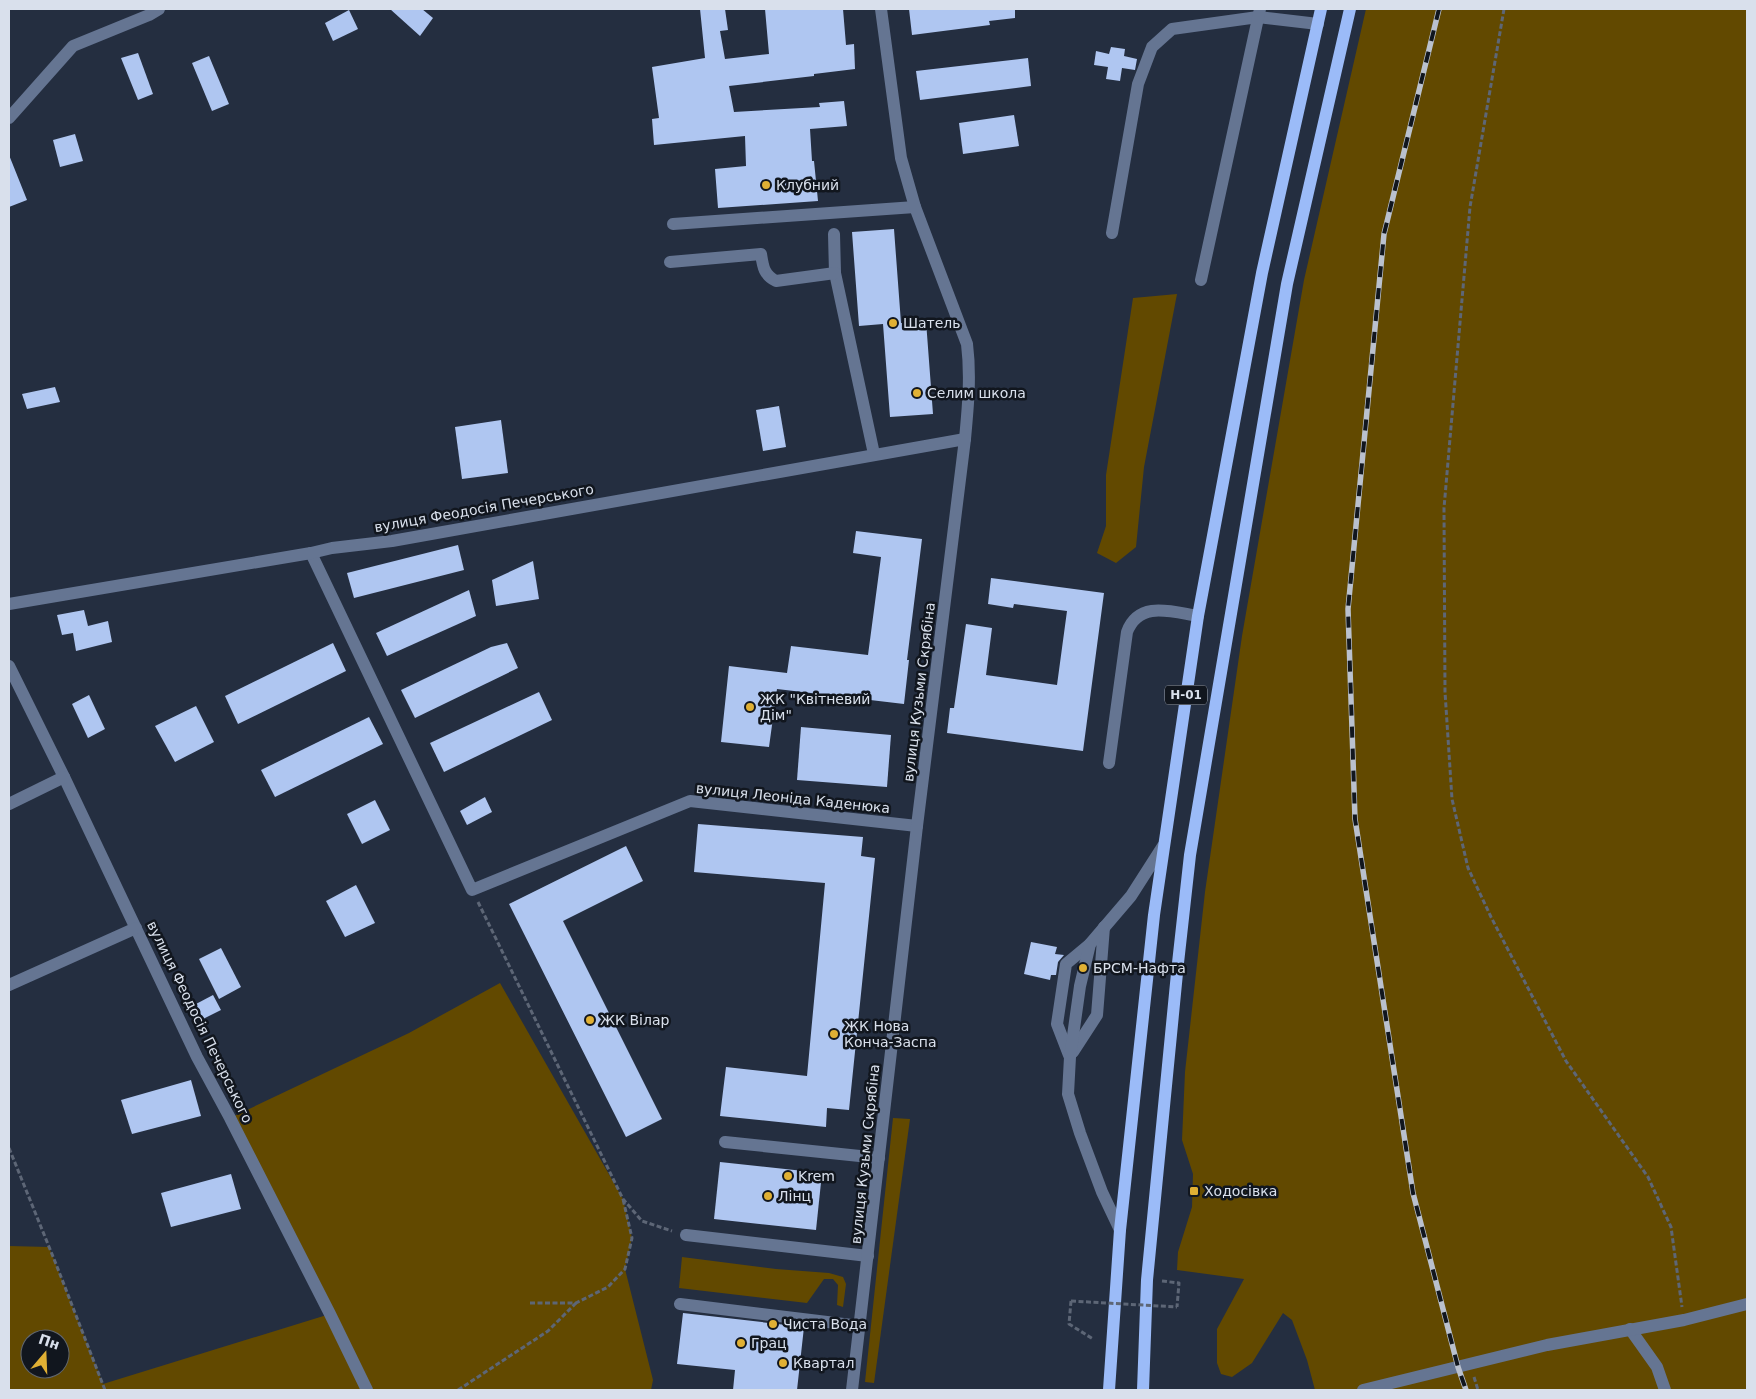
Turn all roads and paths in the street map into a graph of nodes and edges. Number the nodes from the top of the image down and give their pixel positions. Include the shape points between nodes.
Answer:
1 (158, 9) edge
2 (881, 9) edge
3 (1321, 9) edge
4 (1350, 9) edge
5 (1504, 9) edge
6 (1259, 13) edge
7 (1318, 24) junction
8 (9, 118) edge
9 (915, 207) junction
10 (673, 224) dead end
11 (1112, 233) dead end
12 (834, 234) dead end
13 (670, 262) dead end
14 (835, 273) junction
15 (1201, 280) dead end
16 (965, 439) junction
17 (874, 454) junction
18 (311, 554) junction
19 (9, 604) edge
20 (1198, 616) junction
21 (9, 666) edge
22 (1109, 763) dead end
23 (64, 777) junction
24 (9, 804) edge
25 (917, 826) junction
26 (1163, 846) junction
27 (472, 890) junction
28 (1104, 927) junction
29 (136, 928) junction
30 (1090, 944) junction
31 (9, 985) edge
32 (1070, 1057) junction
33 (725, 1142) dead end
34 (9, 1148) edge
35 (879, 1158) junction
36 (623, 1198) junction
37 (1120, 1230) junction
38 (686, 1235) joint
39 (868, 1256) junction
40 (1147, 1280) junction
41 (1115, 1302) junction
42 (530, 1303) dead end
43 (576, 1303) junction
44 (680, 1304) dead end
45 (1747, 1304) edge
46 (1146, 1305) junction
47 (1684, 1320) junction
48 (860, 1326) junction
49 (1630, 1329) junction
50 (1093, 1339) dead end
51 (105, 1390) edge
52 (367, 1390) edge
53 (458, 1390) edge
54 (852, 1390) edge
55 (1109, 1390) edge
56 (1143, 1390) edge
57 (1363, 1390) edge
58 (1665, 1390) edge

1 - 8 street via 73,46
2 - 9 street, вулиця Кузьми Скрябіна via 901,158
3 - 7 main road, Н-01
4 - 40 main road, Н-01 via 1287,284 1190,855
5 - 47 path via 1470,207 1444,508 1445,692 1452,799 1468,868 1490,917 1566,1060 1648,1177 1671,1227
6 - 7 street
6 - 11 street via 1172,29 1152,47 1138,84
6 - 15 street
7 - 20 main road, Н-01 via 1262,273
9 - 10 street
9 - 16 street, вулиця Кузьми Скрябіна via 967,344 970,385
12 - 14 street
13 - 14 street via 761,254 764,271 776,281
14 - 17 street
16 - 17 street, вулиця Феодосія Печерського
16 - 25 street, вулиця Кузьми Скрябіна
17 - 18 street, вулиця Феодосія Печерського
18 - 19 street, вулиця Феодосія Печерського
18 - 27 street
20 - 22 street via 1148,611 1131,622
20 - 26 main road, Н-01
21 - 23 street, вулиця Феодосія Печерського
23 - 24 street
23 - 29 street, вулиця Феодосія Печерського
25 - 27 street, вулиця Леоніда Каденюка via 690,801
25 - 35 street, вулиця Кузьми Скрябіна
26 - 28 street via 1131,896
26 - 37 main road, Н-01
27 - 36 path
28 - 30 street
28 - 32 street via 1097,1015
29 - 31 street
29 - 52 street, вулиця Феодосія Печерського via 197,1057
30 - 32 street via 1080,986
30 - 32 street via 1066,964 1057,1024
32 - 37 street via 1068,1094 1102,1192
33 - 35 street
34 - 51 path
35 - 39 street, вулиця Кузьми Скрябіна
36 - 38 path via 642,1221
36 - 43 path via 632,1238 625,1269 608,1287
37 - 41 main road, Н-01
38 - 39 street
39 - 48 street, вулиця Кузьми Скрябіна
40 - 46 main road, Н-01
40 - 46 path, bridge via 1179,1283 1178,1307
41 - 46 path, bridge
41 - 50 path, bridge via 1072,1300 1069,1324
41 - 55 main road, Н-01
42 - 43 path
43 - 53 path via 548,1331
44 - 48 street
45 - 47 street
46 - 56 main road, Н-01
47 - 49 street
48 - 54 street, вулиця Кузьми Скрябіна
49 - 57 street via 1547,1345
49 - 58 street via 1658,1367

